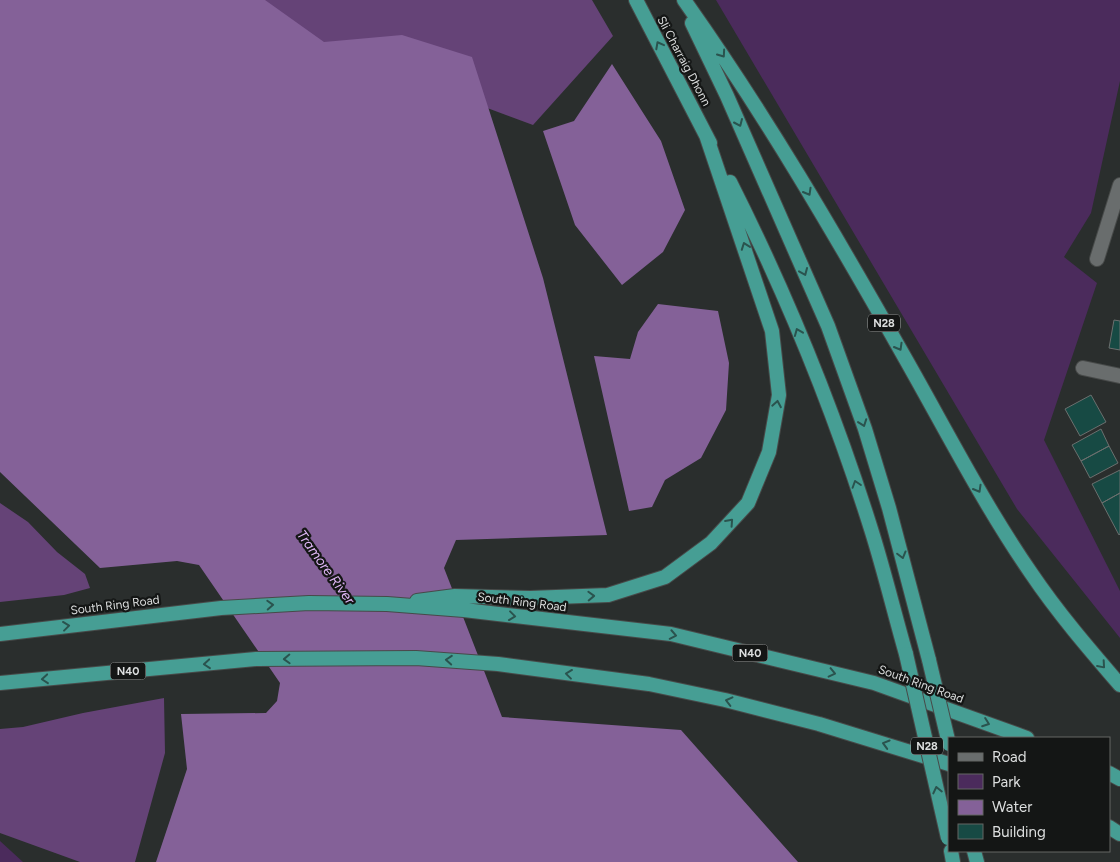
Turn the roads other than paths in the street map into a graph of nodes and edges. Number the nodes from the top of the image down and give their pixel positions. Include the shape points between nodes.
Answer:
1 (636, 0) edge
2 (682, 0) edge
3 (706, 135) junction
4 (1120, 185) edge
5 (1096, 259) dead end
6 (1083, 368) dead end
7 (1120, 376) edge
8 (387, 604) junction
9 (0, 634) edge
10 (0, 683) edge
11 (1120, 685) edge
12 (1024, 737) edge
13 (948, 740) edge
14 (948, 764) edge
15 (1110, 826) edge
16 (1120, 834) edge
17 (948, 835) edge

3 -> 1 highway, Sli Charraig Dhonn / N28
2 -> 11 highway, N28 via 752,99 980,493 1031,574
2 -> 13 highway, N28, bridge via 828,326 887,499
8 -> 3 highway via 454,596 608,595 665,576 712,543 748,503 769,452 779,395 772,331
17 -> 3 highway, N28, bridge via 906,654 843,446 768,260
4 - 5 street
6 - 7 street
9 -> 8 highway, South Ring Road / N40 via 221,608 309,603
8 -> 12 highway, South Ring Road / N40 via 671,634 874,683
14 -> 10 highway, N40 via 725,700 649,684 498,664 416,658 256,660
15 - 16 highway

